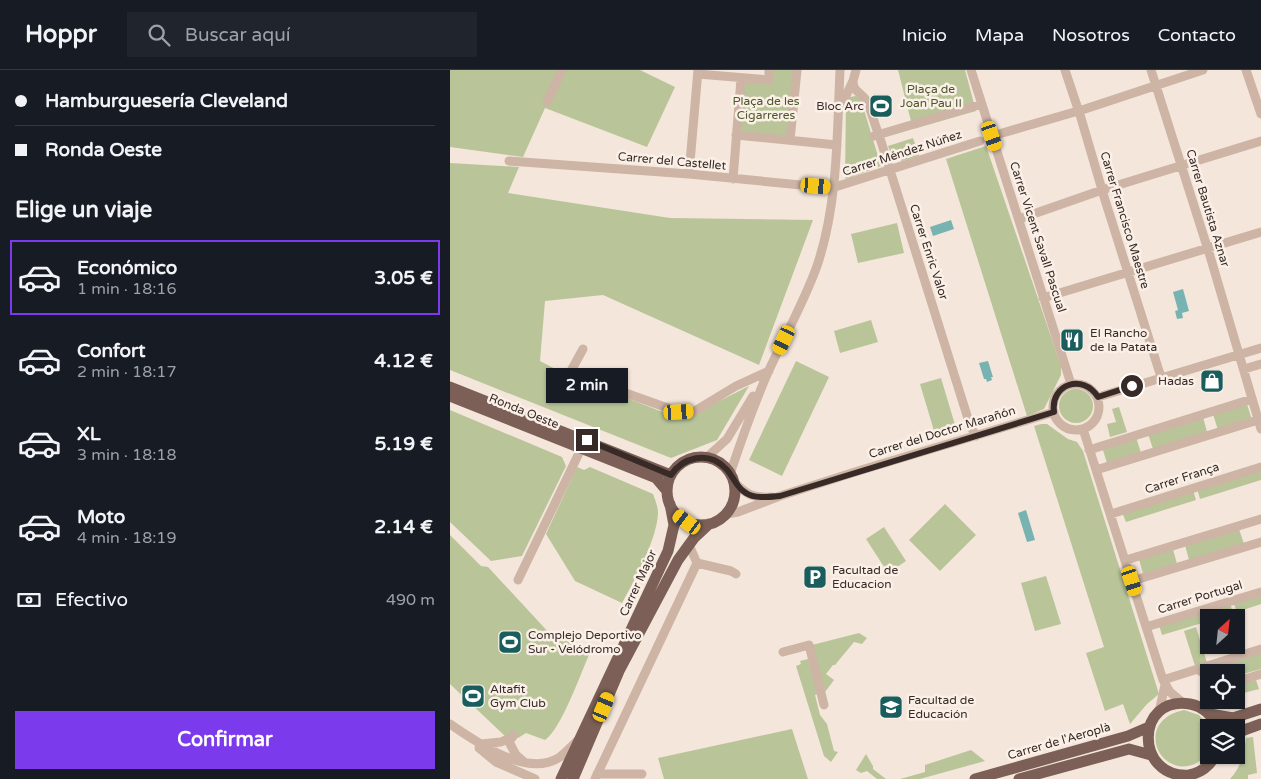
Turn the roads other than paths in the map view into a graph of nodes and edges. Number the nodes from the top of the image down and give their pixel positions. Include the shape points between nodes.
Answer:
1 (562, 70) edge
2 (770, 70) edge
3 (796, 70) edge
4 (840, 70) edge
5 (856, 70) edge
6 (971, 70) edge
7 (1065, 70) edge
8 (1151, 70) edge
9 (1203, 70) edge
10 (1246, 70) edge
11 (698, 72) edge
12 (741, 79) junction
13 (853, 81) junction
14 (1157, 85) junction
15 (547, 102) dead end
16 (982, 104) junction
17 (1079, 111) junction
18 (838, 112) junction
19 (1261, 114) edge
20 (736, 135) junction
21 (876, 136) junction
22 (992, 136) junction
23 (790, 140) junction
24 (980, 141) dead end
25 (1261, 141) edge
26 (837, 145) junction
27 (509, 161) dead end
28 (1182, 165) junction
29 (888, 170) junction
30 (689, 174) junction
31 (733, 179) junction
32 (832, 188) junction
33 (1102, 190) junction
34 (1019, 219) junction
35 (1261, 232) edge
36 (1208, 248) junction
37 (1128, 272) junction
38 (1044, 298) junction
39 (583, 349) dead end
40 (1259, 349) edge
41 (1239, 354) junction
42 (1261, 363) edge
43 (1244, 369) junction
44 (769, 371) junction
45 (1161, 377) junction
46 (1071, 384) junction
47 (450, 387) edge
48 (450, 396) edge
49 (1098, 397) junction
50 (1252, 399) junction
51 (1054, 412) junction
52 (1260, 424) edge
53 (1083, 429) junction
54 (976, 436) junction
55 (582, 449) junction
56 (1089, 450) junction
57 (706, 458) junction
58 (1261, 466) edge
59 (1096, 470) junction
60 (671, 475) junction
61 (732, 478) junction
62 (667, 491) junction
63 (780, 496) junction
64 (670, 504) junction
65 (726, 514) junction
66 (1110, 514) junction
67 (1261, 519) edge
68 (709, 524) junction
69 (1261, 542) edge
70 (689, 545) junction
71 (678, 560) junction
72 (1126, 560) junction
73 (697, 563) junction
74 (736, 574) dead end
75 (518, 580) dead end
76 (1132, 581) junction
77 (1261, 592) edge
78 (1146, 627) junction
79 (1261, 649) edge
80 (783, 652) dead end
81 (1197, 669) junction
82 (1200, 671) edge
83 (1261, 674) edge
84 (1245, 679) edge
85 (1164, 682) junction
86 (1183, 703) junction
87 (824, 705) dead end
88 (1261, 709) edge
89 (1160, 712) junction
90 (1210, 714) junction
91 (1212, 719) edge
92 (450, 724) edge
93 (1261, 724) edge
94 (1149, 727) junction
95 (1245, 730) edge
96 (579, 739) junction
97 (481, 744) junction
98 (1151, 755) junction
99 (525, 762) junction
100 (1210, 764) edge
101 (642, 774) dead end
102 (1166, 775) edge
103 (596, 776) edge
104 (1189, 777) edge
105 (535, 779) edge
106 (561, 779) edge
107 (573, 779) edge
108 (975, 779) edge
109 (1019, 779) edge

1 - 15 street
2 - 12 street via 768,80
3 - 23 street
4 - 18 street
5 - 13 street
6 - 16 street, Carrer Vicent Savall Pascual
7 - 17 street, Carrer Francisco Maestre
8 - 14 street, Carrer Bautista Aznar
9 - 14 street
10 - 19 street
11 - 12 street
11 - 30 street
12 - 20 street
13 - 18 street
13 - 21 street, Carrer Enric Valor via 853,87 866,102
14 - 17 street
14 - 28 street, Carrer Bautista Aznar
16 - 21 street
16 - 22 street, Carrer Vicent Savall Pascual
17 - 22 street
17 - 33 street, Carrer Francisco Maestre
18 - 26 street
20 - 23 street
20 - 31 street
21 - 29 street, Carrer Enric Valor
22 - 34 street, Carrer Vicent Savall Pascual
23 - 26 street
24 - 29 street, Carrer Méndez Núñez
25 - 28 street
26 - 32 street
27 - 30 street, Carrer del Castellet
28 - 33 street
28 - 36 street, Carrer Bautista Aznar
29 - 32 street, Carrer Méndez Núñez
29 - 54 street, Carrer Enric Valor
30 - 31 street, Carrer del Castellet
31 - 32 street, Carrer del Castellet
32 - 44 street via 831,206 816,266
33 - 34 street
33 - 37 street, Carrer Francisco Maestre
34 - 38 street, Carrer Vicent Savall Pascual
35 - 36 street
36 - 37 street
36 - 41 street, Carrer Bautista Aznar
37 - 38 street
37 - 45 street, Carrer Francisco Maestre
38 - 46 street, Carrer Vicent Savall Pascual
39 - 44 street via 572,369 576,374 679,412 693,412
40 - 41 street
40 - 42 street
41 - 43 street, Carrer Bautista Aznar
41 - 45 street
42 - 43 street
43 - 50 street, Carrer Bautista Aznar
44 - 57 street via 727,439
44 - 61 street via 745,429
45 - 49 street
46 - 49 street via 1088,386
46 - 51 street via 1055,397
47 - 60 main road, Ronda Oeste
48 - 55 main road, Ronda Oeste
49 - 53 street via 1100,411 1097,419
50 - 52 street, Carrer Bautista Aznar
50 - 56 street
51 - 53 street via 1061,425 1072,430
51 - 54 street, Carrer del Doctor Marañón
52 - 59 street
53 - 56 street
54 - 63 street, Carrer del Doctor Marañón
55 - 62 main road, Ronda Oeste via 656,478
55 - 75 street
56 - 59 street
57 - 60 main road via 692,458
57 - 61 main road via 716,461
58 - 66 street, Carrer França
59 - 66 street
60 - 62 main road
61 - 63 street via 749,495
61 - 65 main road via 735,494
62 - 64 main road
63 - 65 street
64 - 68 main road via 687,522
64 - 96 main road, Carrer Major via 674,525 668,551
65 - 68 main road
66 - 72 street
67 - 72 street
68 - 70 main road, Carrer Major
69 - 76 street
70 - 71 main road, Carrer Major
70 - 73 street
71 - 73 street
71 - 107 main road, Carrer Major via 619,671
72 - 76 street
73 - 74 street
73 - 103 street
76 - 78 street
77 - 78 street, Carrer Portugal
78 - 85 street
79 - 81 street
80 - 87 street via 809,645
81 - 82 street
81 - 85 street
83 - 84 street
85 - 86 street
85 - 89 street
86 - 89 main road
86 - 90 main road via 1193,704
88 - 90 main road via 1233,718
89 - 94 main road
90 - 91 main road
92 - 97 street
92 - 105 street via 496,762
93 - 95 main road
94 - 98 main road
94 - 108 main road, Carrer de l'Aeroplà via 1128,736
96 - 99 street via 559,757 546,762
96 - 106 main road, Carrer Major
97 - 99 street via 503,756
97 - 99 street via 501,742 513,736 509,742 511,748
98 - 102 main road
98 - 109 main road, Carrer de l'Aeroplà via 1129,749
100 - 104 main road
101 - 103 street
102 - 104 main road

